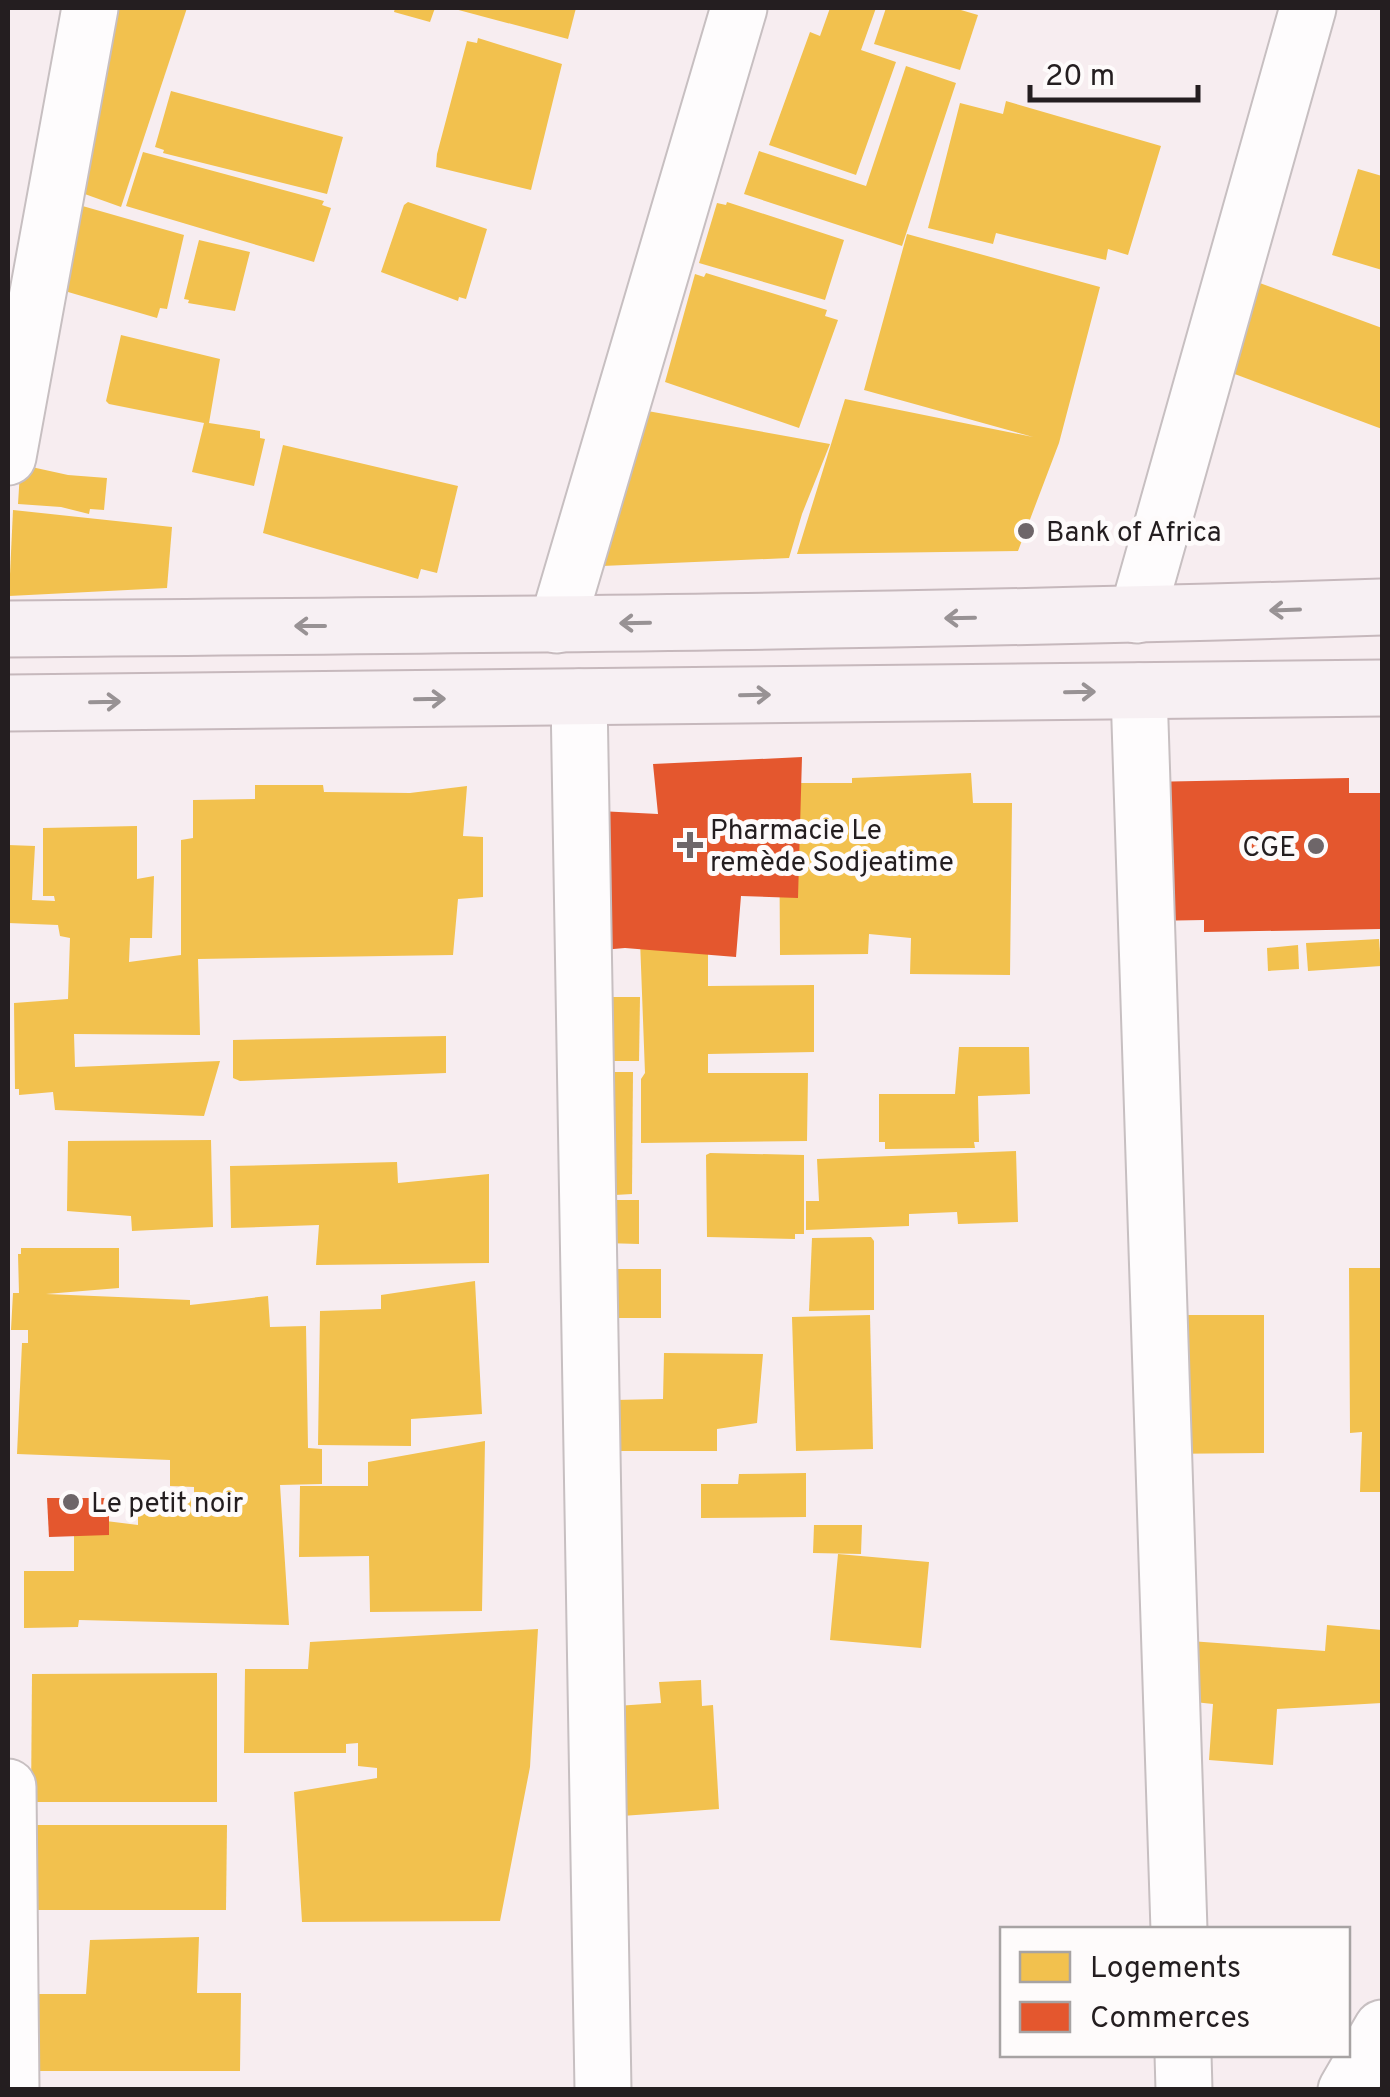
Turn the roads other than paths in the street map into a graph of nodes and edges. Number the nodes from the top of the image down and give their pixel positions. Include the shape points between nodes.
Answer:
1 (90, 8) edge
2 (739, 8) edge
3 (1308, 8) edge
4 (8, 457) edge
5 (1382, 607) edge
6 (1137, 615) junction
7 (558, 624) junction
8 (8, 629) edge
9 (1382, 688) edge
10 (1138, 691) junction
11 (580, 697) junction
12 (8, 704) edge
13 (8, 1788) edge
14 (1179, 1927) edge
15 (1382, 2028) edge
16 (1183, 2057) edge
17 (11, 2090) edge
18 (603, 2090) edge
19 (1184, 2090) edge
20 (1346, 2090) edge

1 - 4 street
2 - 7 street
3 - 6 street
5 -> 6 main road
6 -> 7 main road
7 -> 8 main road
9 - 10 main road
11 -> 10 main road
10 - 14 street
12 -> 11 main road
11 - 18 street
13 - 17 street
15 - 20 street
16 - 19 street

